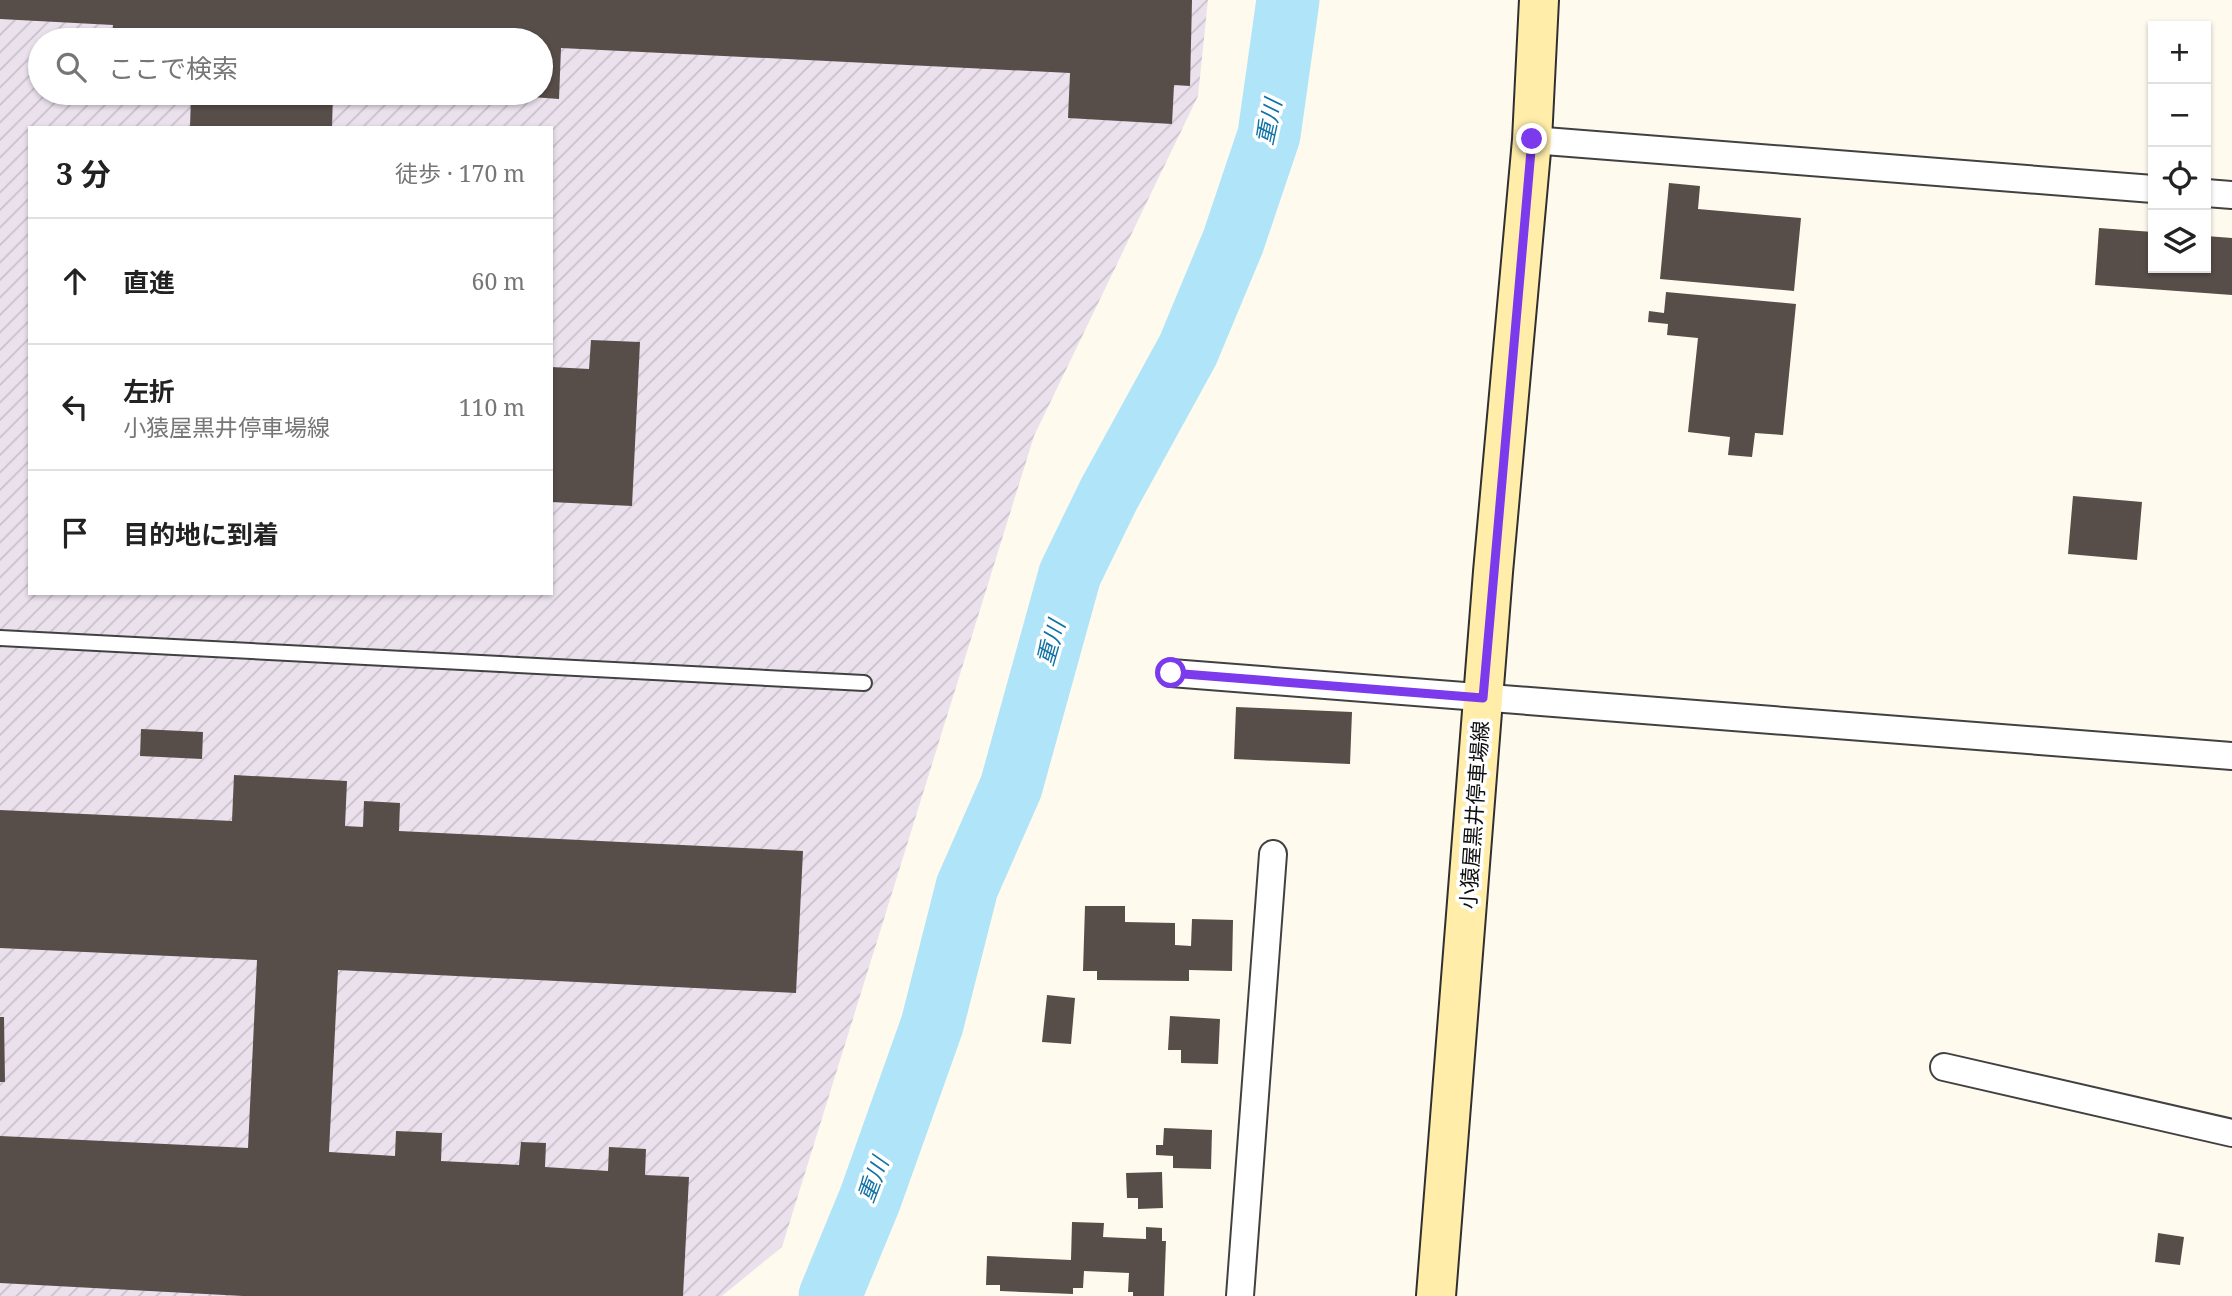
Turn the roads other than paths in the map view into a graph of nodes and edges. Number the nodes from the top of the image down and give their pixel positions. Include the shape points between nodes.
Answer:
1 (1539, 0) edge
2 (1532, 139) junction
3 (2148, 189) edge
4 (2211, 193) edge
5 (2232, 195) edge
6 (0, 638) edge
7 (1171, 673) dead end
8 (864, 683) dead end
9 (1483, 698) junction
10 (2232, 756) edge
11 (1273, 854) dead end
12 (1944, 1067) dead end
13 (2232, 1133) edge
14 (1240, 1296) edge
15 (1436, 1296) edge

1 - 2 main road, 小猿屋黒井停車場線
2 - 3 street
2 - 9 main road, 小猿屋黒井停車場線
4 - 5 street
6 - 8 lane
7 - 9 street
9 - 10 street
9 - 15 main road, 小猿屋黒井停車場線
11 - 14 street
12 - 13 street

